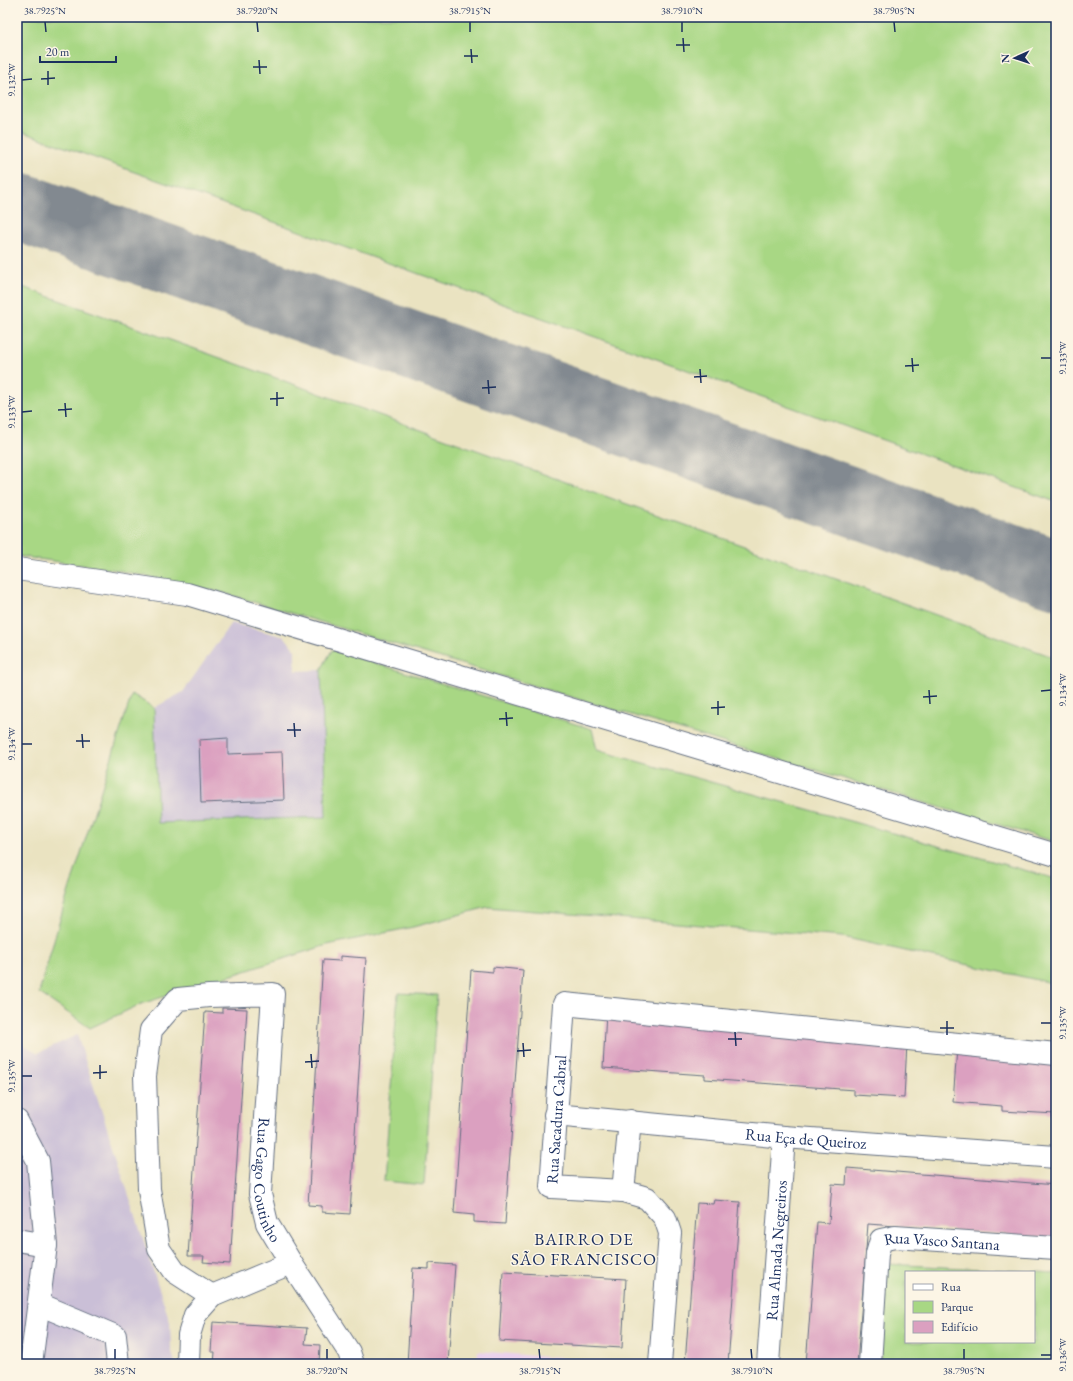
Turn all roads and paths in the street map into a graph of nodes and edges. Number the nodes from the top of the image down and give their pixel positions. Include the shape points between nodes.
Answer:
1 (17, 569) edge
2 (1056, 855) edge
3 (1056, 1054) edge
4 (555, 1115) junction
5 (17, 1121) edge
6 (630, 1121) junction
7 (784, 1137) junction
8 (1056, 1157) edge
9 (624, 1191) junction
10 (17, 1240) edge
11 (46, 1245) junction
12 (1056, 1248) edge
13 (291, 1263) junction
14 (212, 1296) junction
15 (39, 1304) junction
16 (31, 1364) edge
17 (118, 1364) edge
18 (188, 1364) edge
19 (353, 1364) edge
20 (660, 1364) edge
21 (768, 1364) edge
22 (870, 1364) edge

1 - 2 street via 187,594
3 - 4 street, Rua Sacadura Cabral via 564,1004
4 - 6 street, Rua Eça de Queiroz
4 - 9 street, Rua Sacadura Cabral via 551,1187
5 - 11 street via 38,1161
6 - 7 street, Rua Eça de Queiroz
6 - 9 street
7 - 8 street, Rua Eça de Queiroz
7 - 21 street, Rua Almada Negreiros
9 - 20 street via 647,1198 665,1218 670,1233
10 - 11 street
11 - 15 street
12 - 22 street, Rua Vasco Santana via 895,1237 881,1240 877,1254
13 - 14 street
13 - 14 street, Rua Gago Coutinho via 267,1223 260,1194 274,994 178,999 150,1030 145,1076 149,1190 159,1249 175,1272
13 - 19 street, Rua Gago Coutinho via 349,1352
14 - 18 street via 195,1315 189,1335
15 - 16 street
15 - 17 street via 115,1336

